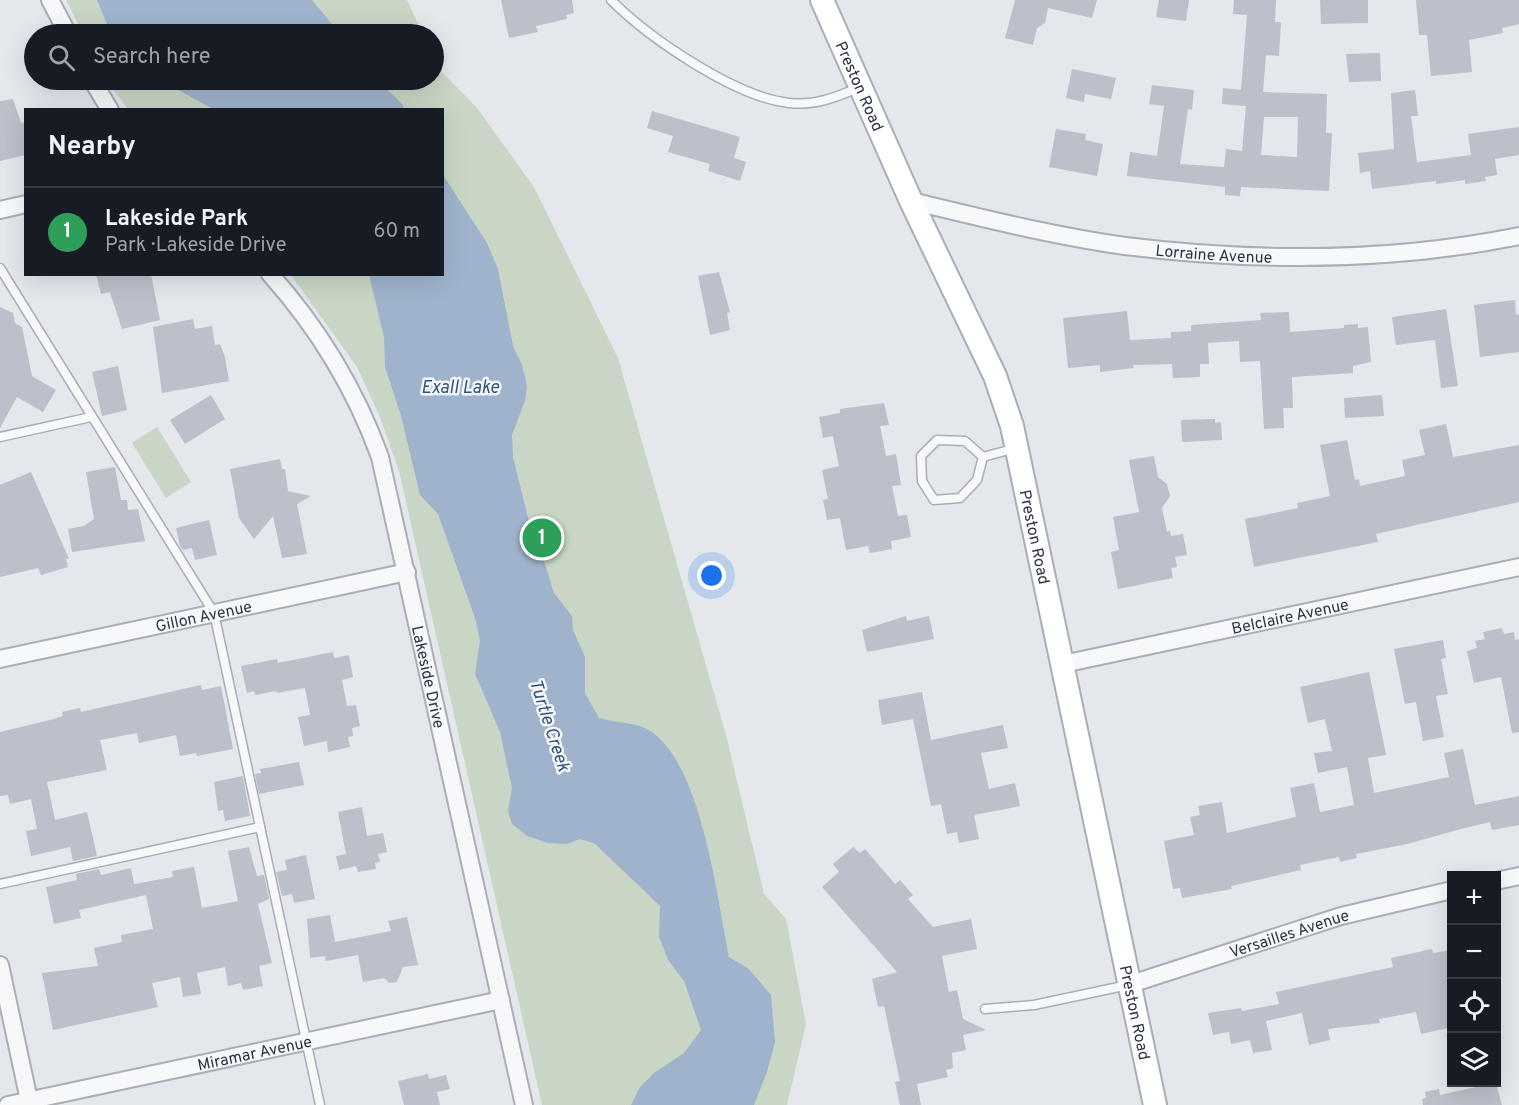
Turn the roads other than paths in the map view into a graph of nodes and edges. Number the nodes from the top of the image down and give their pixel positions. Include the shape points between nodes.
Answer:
1 (50, 0) edge
2 (611, 0) edge
3 (822, 0) edge
4 (63, 24) edge
5 (860, 87) junction
6 (98, 90) edge
7 (109, 108) edge
8 (911, 201) junction
9 (24, 204) edge
10 (0, 210) edge
11 (1519, 236) edge
12 (0, 268) edge
13 (272, 276) edge
14 (91, 417) junction
15 (0, 437) edge
16 (1017, 448) junction
17 (983, 457) junction
18 (1519, 567) edge
19 (407, 572) junction
20 (214, 613) junction
21 (0, 659) edge
22 (1063, 664) junction
23 (260, 827) junction
24 (1519, 876) edge
25 (1501, 879) edge
26 (0, 884) edge
27 (1447, 891) edge
28 (0, 965) edge
29 (1131, 984) junction
30 (501, 1000) junction
31 (985, 1009) dead end
32 (306, 1041) junction
33 (30, 1103) edge
34 (8, 1105) edge
35 (320, 1105) edge
36 (524, 1105) edge
37 (1155, 1105) edge

1 - 4 street
2 - 5 lane via 639,28 741,88 789,103 827,101
3 - 5 main road, Preston Road
5 - 8 main road, Preston Road
6 - 7 street
8 - 11 street, Lorraine Avenue via 1052,234 1202,254 1341,256
8 - 16 main road, Preston Road via 995,376
9 - 10 street
12 - 14 lane
13 - 19 street, Lakeside Drive via 326,346 366,417 380,457
14 - 15 lane
14 - 20 lane
16 - 17 lane
16 - 22 main road, Preston Road
17 - 17 lane via 977,480 960,498 934,500 922,481 921,456 937,440 965,441
18 - 22 street, Belclaire Avenue
19 - 20 street, Gillon Avenue
19 - 30 street, Lakeside Drive
20 - 21 street, Gillon Avenue
20 - 23 lane
22 - 29 main road, Preston Road
23 - 26 lane
23 - 32 lane
24 - 25 street
27 - 29 street, Versailles Avenue via 1341,916
28 - 33 street
29 - 31 lane via 1034,1005
29 - 37 main road, Preston Road
30 - 32 street, Miramar Avenue
30 - 36 street, Lakeside Drive
32 - 33 street, Miramar Avenue
32 - 35 lane
33 - 34 street, Miramar Avenue

